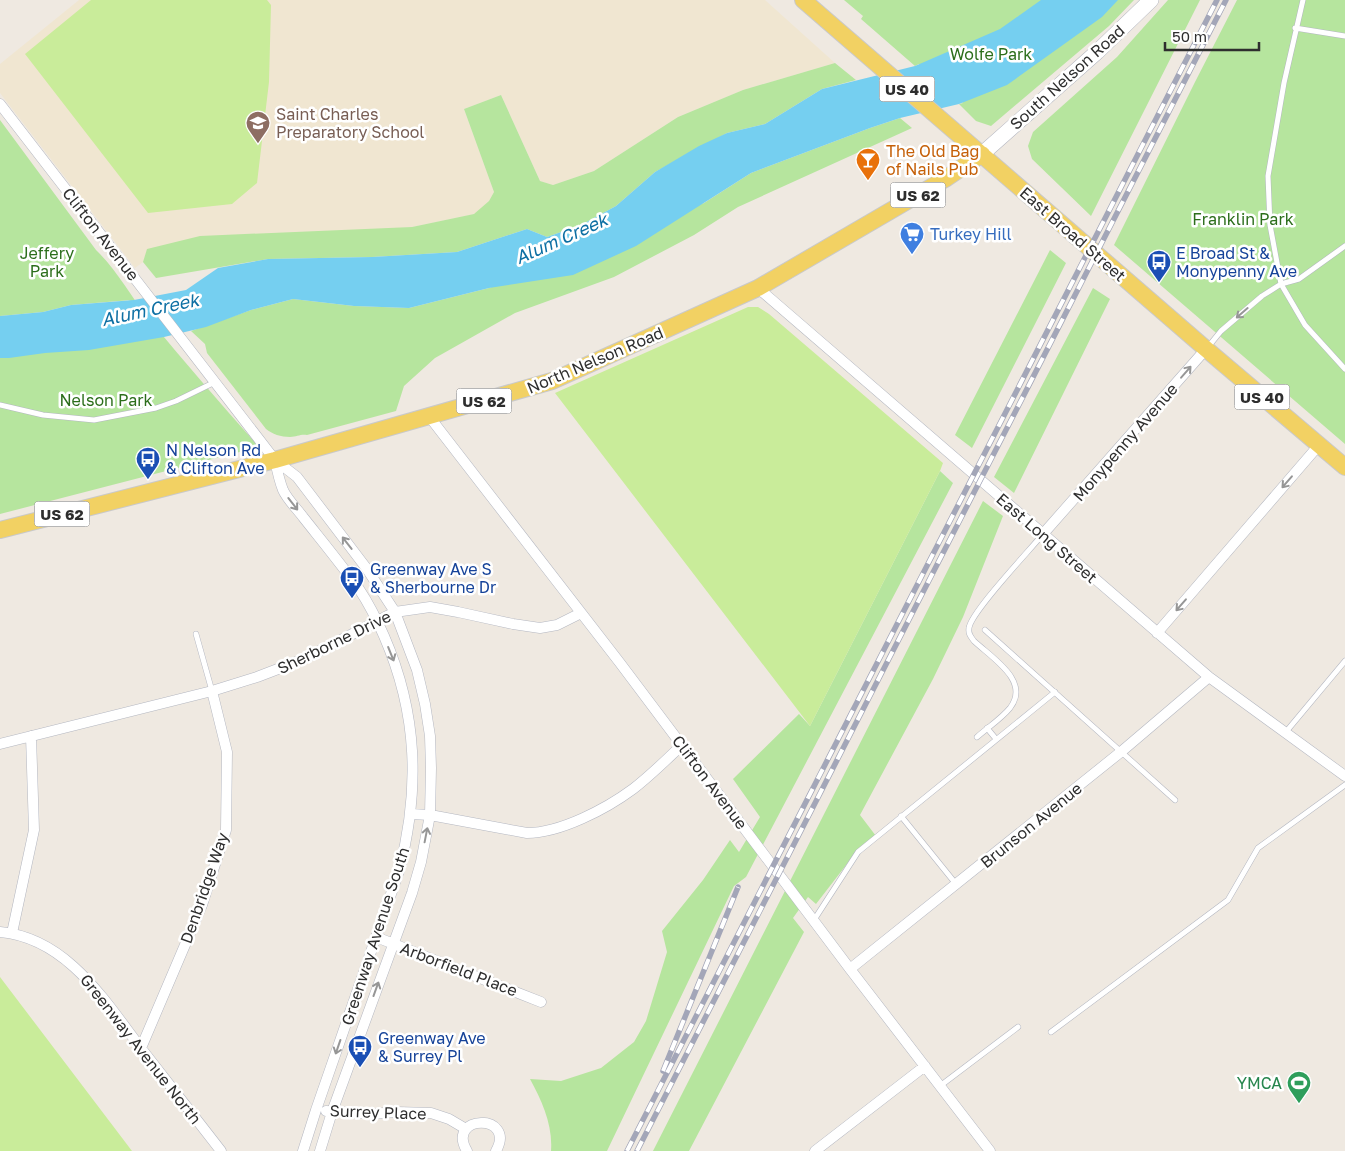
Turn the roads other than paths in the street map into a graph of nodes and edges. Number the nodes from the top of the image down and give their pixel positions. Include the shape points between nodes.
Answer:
1 (803, 0) edge
2 (1151, 0) edge
3 (1303, 0) edge
4 (1295, 28) junction
5 (1345, 36) edge
6 (0, 104) edge
7 (982, 154) junction
8 (1345, 246) edge
9 (1281, 284) junction
10 (758, 288) junction
11 (1206, 349) junction
12 (1345, 369) edge
13 (215, 382) junction
14 (0, 405) edge
15 (428, 416) junction
16 (1319, 445) junction
17 (275, 460) junction
18 (1345, 467) edge
19 (0, 530) edge
20 (1043, 534) junction
21 (394, 612) junction
22 (581, 613) junction
23 (377, 620) junction
24 (985, 630) dead end
25 (1158, 632) junction
26 (196, 634) dead end
27 (1345, 661) edge
28 (1209, 678) junction
29 (212, 691) junction
30 (1055, 692) junction
31 (987, 728) junction
32 (1285, 733) junction
33 (30, 736) junction
34 (977, 737) dead end
35 (996, 740) junction
36 (0, 744) edge
37 (682, 745) junction
38 (1122, 751) junction
39 (1345, 776) edge
40 (1345, 786) edge
41 (1175, 800) dead end
42 (411, 814) junction
43 (430, 815) junction
44 (901, 816) junction
45 (956, 884) junction
46 (814, 920) junction
47 (0, 932) edge
48 (12, 933) junction
49 (376, 937) junction
50 (392, 943) junction
51 (850, 969) junction
52 (541, 1002) dead end
53 (1018, 1027) dead end
54 (1051, 1032) dead end
55 (141, 1048) junction
56 (925, 1066) junction
57 (940, 1086) junction
58 (316, 1110) junction
59 (332, 1112) junction
60 (466, 1129) junction
61 (220, 1151) edge
62 (303, 1151) edge
63 (320, 1151) edge
64 (467, 1151) edge
65 (496, 1151) edge
66 (814, 1151) edge
67 (990, 1151) edge

1 - 7 main road, East Broad Street / US 40
2 - 7 main road, South Nelson Road
3 - 4 lane
4 - 5 lane
4 - 9 lane via 1268,176 1270,225
6 - 13 street, Clifton Avenue
7 - 10 main road, North Nelson Road / US 62
7 - 11 main road, East Broad Street / US 40
8 - 9 lane via 1299,279
9 -> 11 lane via 1228,325
9 - 12 lane via 1305,325
10 - 15 main road, North Nelson Road / US 62 via 552,381
10 - 20 street, East Long Street
11 - 16 main road, East Broad Street / US 40
20 -> 11 street, Monypenny Avenue
13 - 14 lane via 156,408 94,420 43,415
13 - 17 street, Clifton Avenue
15 - 17 main road, North Nelson Road / US 62
15 - 22 street, Clifton Avenue
16 - 18 main road, East Broad Street / US 40
16 -> 25 street
17 - 19 main road, North Nelson Road / US 62
21 -> 17 street, Greenway Avenue South via 367,569 297,477
17 -> 23 street, Greenway Avenue South via 283,491 360,590
20 - 25 street, East Long Street
20 - 31 lane via 991,594 969,626 969,635 1012,676 1017,689 1009,710
21 - 22 street, Sherborne Drive via 430,608 540,628 557,625
21 - 23 street, Sherborne Drive
21 - 43 street, Greenway Avenue South via 417,670 425,704 430,736
22 - 37 street, Clifton Avenue
23 - 29 street, Sherborne Drive via 304,659
23 -> 42 street, Greenway Avenue South via 408,707 413,767
24 - 30 lane
25 - 28 street, East Long Street
26 - 29 lane
27 - 32 lane
28 - 32 street, East Long Street
28 - 38 street, Brunson Avenue
29 - 33 street, Sherborne Drive
29 - 55 street, Denbridge Way via 227,752 226,830 202,905
30 - 35 lane
30 - 38 lane
31 - 34 lane
31 - 35 lane
32 - 39 street, East Long Street
33 - 36 street, Sherborne Drive
33 - 48 street via 34,830
35 - 44 lane
37 - 43 street via 631,791 554,829 527,832
37 - 46 street, Clifton Avenue
38 - 41 lane
38 - 45 street, Brunson Avenue
40 - 54 lane via 1258,848 1228,900
42 - 43 street
42 - 49 street, Greenway Avenue South via 399,871
50 -> 43 street, Greenway Avenue South via 416,877
44 - 45 lane
44 - 46 lane via 858,852
45 - 51 street, Brunson Avenue
46 - 51 street, Clifton Avenue
47 - 48 street, Greenway Avenue North
48 - 55 street, Greenway Avenue North via 39,942 76,968
49 - 50 street, Arborfield Place
49 -> 58 street, Greenway Avenue South
50 - 52 street, Arborfield Place
59 -> 50 street, Greenway Avenue South
51 - 56 street, Clifton Avenue
53 - 57 lane
55 - 61 street, Greenway Avenue North
56 - 57 street, Clifton Avenue
56 - 66 street
57 - 67 street, Clifton Avenue
58 - 59 street, Surrey Place
58 - 62 street, Greenway Avenue South
59 - 60 street, Surrey Place via 431,1113
59 - 63 street, Greenway Avenue South
60 - 64 street via 463,1143
60 - 65 street via 478,1122 492,1125 499,1136

